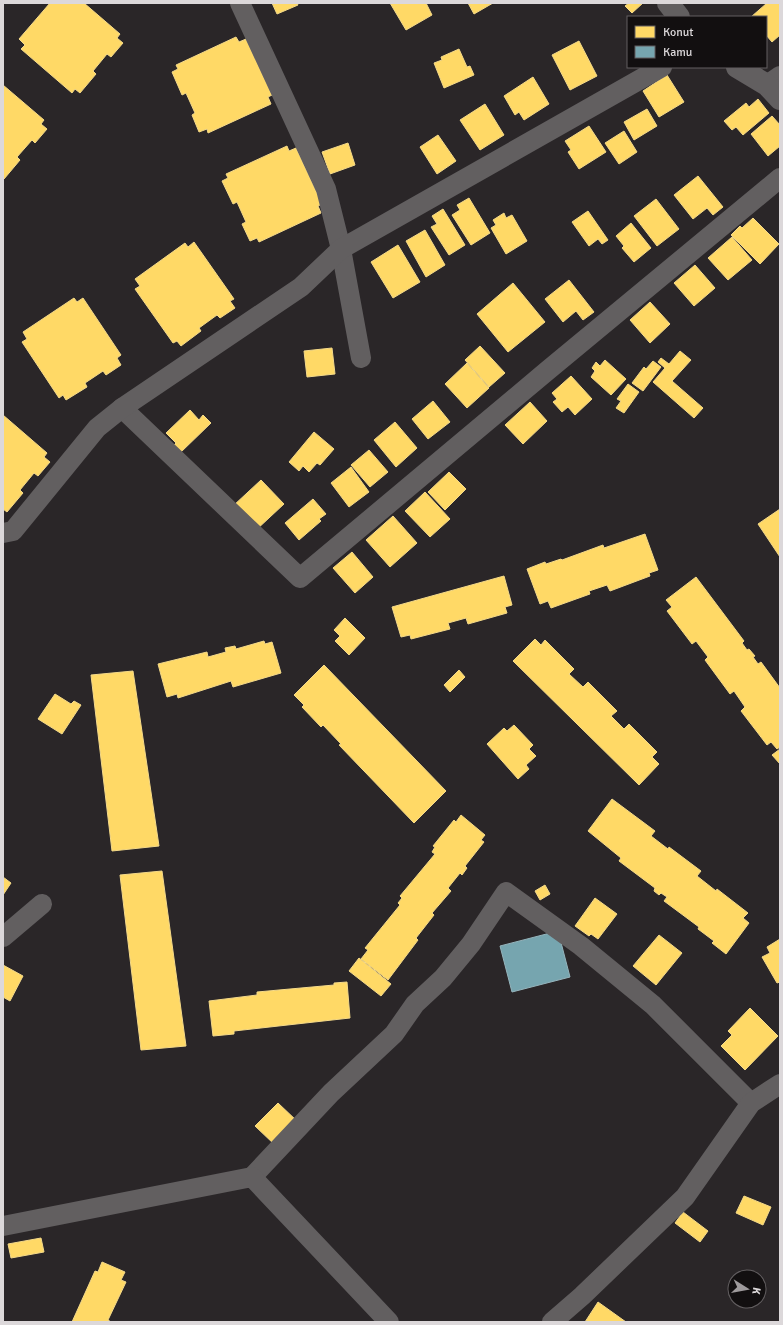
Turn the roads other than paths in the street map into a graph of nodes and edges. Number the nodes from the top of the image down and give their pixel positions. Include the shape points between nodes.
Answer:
1 (240, 3) edge
2 (668, 3) edge
3 (678, 16) edge
4 (660, 68) edge
5 (739, 68) edge
6 (776, 87) edge
7 (780, 178) edge
8 (341, 249) junction
9 (361, 358) dead end
10 (122, 408) junction
11 (3, 533) edge
12 (42, 904) dead end
13 (3, 937) edge
14 (780, 1084) edge
15 (751, 1103) junction
16 (252, 1177) junction
17 (3, 1226) edge
18 (389, 1322) edge
19 (552, 1322) edge

1 - 8 street via 326,189
2 - 3 street
4 - 8 street
5 - 6 street
7 - 10 street via 300,578
8 - 9 street
8 - 10 street via 301,288
10 - 11 street via 97,428 13,532
12 - 13 street
14 - 15 street
15 - 16 street via 653,1005 581,946 506,892 471,944 415,1004 394,1034 331,1093
15 - 19 street via 685,1197
16 - 17 street
16 - 18 street

